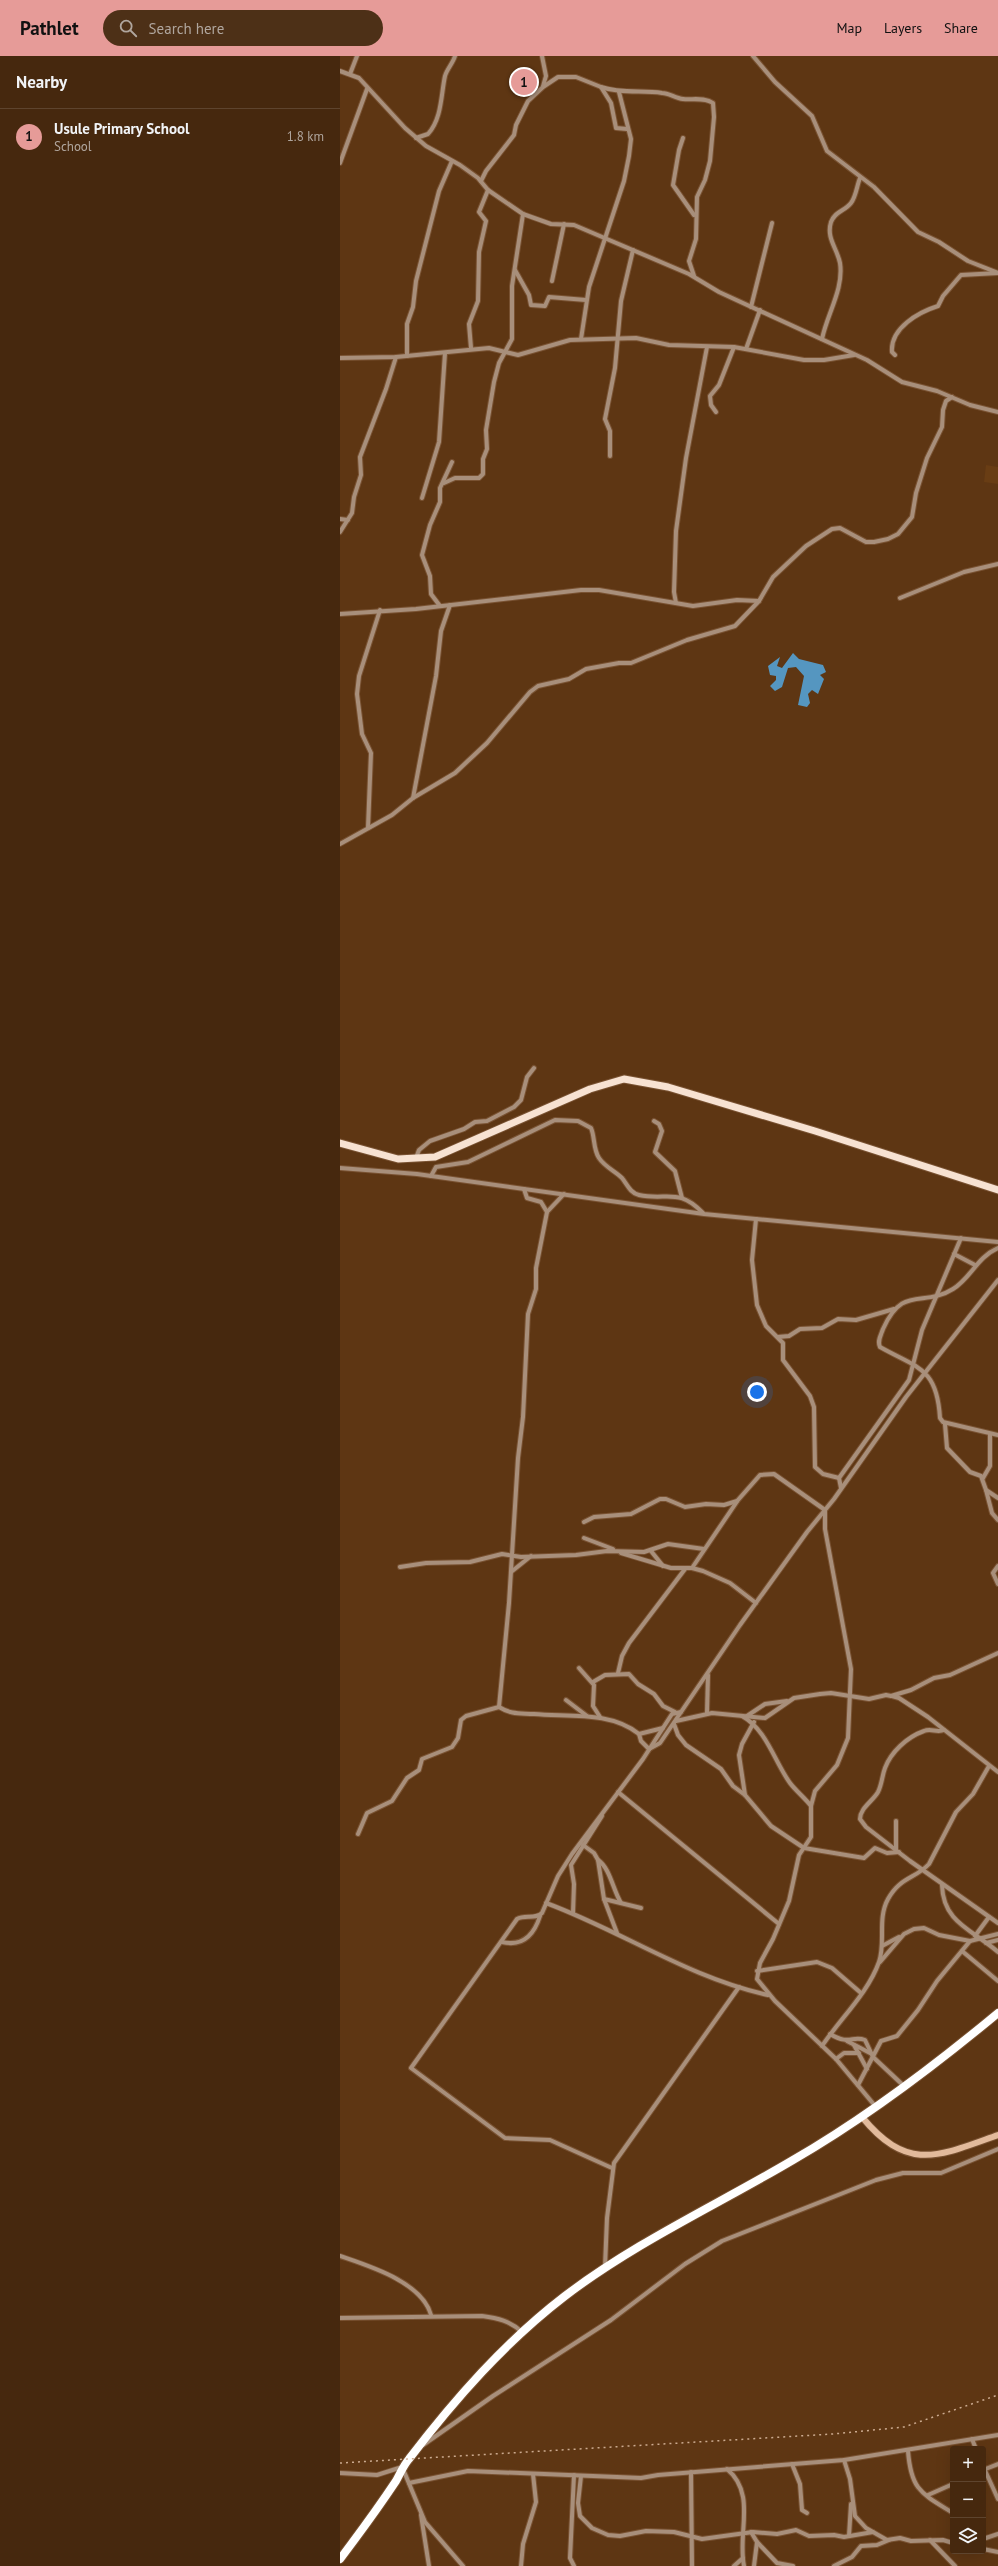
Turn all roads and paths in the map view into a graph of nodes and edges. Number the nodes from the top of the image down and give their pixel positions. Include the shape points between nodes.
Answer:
1 (357, 56) edge
2 (455, 56) edge
3 (542, 56) edge
4 (753, 56) edge
5 (340, 72) edge
6 (350, 74) junction
7 (543, 87) junction
8 (601, 87) junction
9 (367, 89) junction
10 (619, 92) junction
11 (627, 129) junction
12 (416, 138) junction
13 (683, 138) dead end
14 (452, 160) junction
15 (340, 163) edge
16 (860, 178) junction
17 (481, 182) junction
18 (488, 190) junction
19 (523, 214) junction
20 (694, 215) junction
21 (772, 223) dead end
22 (564, 224) junction
23 (606, 240) junction
24 (633, 250) junction
25 (515, 270) junction
26 (998, 273) edge
27 (694, 277) junction
28 (552, 281) dead end
29 (586, 300) junction
30 (752, 307) junction
31 (760, 310) junction
32 (582, 339) junction
33 (617, 339) junction
34 (822, 339) junction
35 (734, 346) junction
36 (707, 347) junction
37 (471, 348) junction
38 (746, 349) junction
39 (445, 353) junction
40 (506, 353) junction
41 (895, 355) dead end
42 (406, 356) junction
43 (857, 356) junction
44 (396, 357) junction
45 (340, 358) edge
46 (952, 397) junction
47 (716, 412) dead end
48 (998, 412) edge
49 (610, 456) dead end
50 (452, 462) dead end
51 (444, 483) junction
52 (422, 498) dead end
53 (340, 519) edge
54 (348, 520) junction
55 (340, 532) edge
56 (998, 564) edge
57 (900, 598) dead end
58 (759, 601) junction
59 (676, 603) junction
60 (450, 605) junction
61 (440, 606) junction
62 (380, 610) junction
63 (340, 614) edge
64 (413, 798) junction
65 (368, 828) junction
66 (340, 844) edge
67 (534, 1068) dead end
68 (654, 1121) dead end
69 (340, 1142) edge
70 (415, 1160) junction
71 (340, 1168) edge
72 (431, 1176) junction
73 (524, 1189) junction
74 (998, 1190) edge
75 (564, 1194) junction
76 (682, 1198) junction
77 (546, 1212) junction
78 (704, 1214) junction
79 (756, 1219) junction
80 (961, 1238) junction
81 (998, 1242) edge
82 (998, 1248) edge
83 (954, 1254) junction
84 (975, 1265) junction
85 (998, 1280) edge
86 (938, 1296) junction
87 (894, 1309) junction
88 (778, 1337) junction
89 (915, 1364) junction
90 (925, 1373) junction
91 (946, 1424) junction
92 (990, 1434) junction
93 (998, 1435) edge
94 (840, 1478) junction
95 (983, 1478) junction
96 (841, 1489) junction
97 (986, 1490) junction
98 (998, 1498) edge
99 (738, 1500) junction
100 (825, 1510) junction
101 (998, 1520) edge
102 (584, 1522) dead end
103 (584, 1538) dead end
104 (704, 1549) junction
105 (616, 1550) junction
106 (651, 1551) junction
107 (511, 1555) junction
108 (531, 1556) junction
109 (663, 1566) junction
110 (998, 1566) edge
111 (400, 1567) dead end
112 (692, 1568) junction
113 (685, 1569) junction
114 (511, 1572) junction
115 (998, 1584) edge
116 (756, 1603) junction
117 (998, 1653) edge
118 (579, 1668) dead end
119 (618, 1673) junction
120 (708, 1674) junction
121 (593, 1682) junction
122 (849, 1696) junction
123 (891, 1696) junction
124 (566, 1700) dead end
125 (788, 1701) junction
126 (499, 1708) junction
127 (675, 1712) junction
128 (681, 1712) junction
129 (707, 1713) junction
130 (739, 1714) junction
131 (587, 1716) junction
132 (747, 1716) junction
133 (600, 1717) junction
134 (756, 1718) junction
135 (675, 1722) junction
136 (754, 1724) junction
137 (663, 1728) junction
138 (944, 1730) junction
139 (668, 1733) junction
140 (639, 1734) junction
141 (678, 1736) junction
142 (649, 1750) junction
143 (990, 1766) junction
144 (998, 1772) edge
145 (618, 1792) junction
146 (745, 1795) junction
147 (811, 1806) junction
148 (605, 1809) junction
149 (896, 1821) dead end
150 (358, 1834) dead end
151 (583, 1845) junction
152 (804, 1848) junction
153 (897, 1851) junction
154 (598, 1860) junction
155 (922, 1871) junction
156 (942, 1885) junction
157 (604, 1899) junction
158 (546, 1903) junction
159 (621, 1903) junction
160 (641, 1908) dead end
161 (573, 1913) junction
162 (540, 1916) junction
163 (989, 1917) junction
164 (998, 1923) edge
165 (779, 1924) junction
166 (617, 1933) junction
167 (904, 1934) junction
168 (998, 1934) edge
169 (976, 1937) junction
170 (970, 1940) junction
171 (998, 1940) edge
172 (502, 1942) junction
173 (986, 1943) junction
174 (882, 1946) junction
175 (962, 1951) junction
176 (998, 1952) edge
177 (879, 1963) junction
178 (757, 1971) junction
179 (998, 1981) edge
180 (739, 1987) junction
181 (861, 1993) junction
182 (768, 1995) junction
183 (998, 2013) edge
184 (830, 2034) junction
185 (846, 2041) junction
186 (854, 2044) junction
187 (822, 2046) junction
188 (859, 2053) junction
189 (873, 2056) junction
190 (836, 2059) junction
191 (867, 2069) junction
192 (858, 2084) junction
193 (905, 2087) junction
194 (876, 2107) junction
195 (862, 2117) junction
196 (998, 2135) edge
197 (998, 2149) edge
198 (612, 2168) junction
199 (340, 2256) edge
200 (605, 2268) junction
201 (431, 2315) junction
202 (340, 2318) edge
203 (522, 2333) junction
204 (998, 2435) edge
205 (972, 2439) junction
206 (975, 2446) edge
207 (416, 2450) junction
208 (908, 2451) junction
209 (844, 2460) junction
210 (792, 2464) junction
211 (998, 2464) edge
212 (404, 2467) junction
213 (986, 2468) edge
214 (727, 2469) junction
215 (692, 2472) junction
216 (340, 2473) edge
217 (533, 2474) junction
218 (574, 2475) junction
219 (986, 2475) edge
220 (580, 2476) junction
221 (409, 2482) junction
222 (950, 2485) edge
223 (928, 2496) junction
224 (852, 2498) junction
225 (998, 2499) edge
226 (420, 2510) junction
227 (950, 2510) edge
228 (806, 2513) dead end
229 (751, 2532) junction
230 (873, 2532) junction
231 (742, 2533) junction
232 (998, 2534) edge
233 (849, 2536) junction
234 (986, 2537) edge
235 (694, 2538) junction
236 (889, 2540) junction
237 (930, 2540) junction
238 (757, 2542) junction
239 (950, 2543) edge
240 (986, 2550) edge
241 (998, 2552) edge
242 (742, 2558) junction
243 (340, 2559) edge
244 (429, 2566) edge
245 (463, 2566) edge
246 (521, 2566) edge
247 (574, 2566) edge
248 (692, 2566) edge
249 (734, 2566) edge
250 (744, 2566) edge
251 (754, 2566) edge
252 (793, 2566) edge
253 (834, 2566) edge
254 (955, 2566) edge

1 - 6 street
2 - 12 street via 446,75 434,124 428,134
3 - 7 street via 546,76
4 - 16 street via 775,82 812,116 827,151
5 - 6 street
6 - 9 street via 362,80
7 - 8 street via 558,77 567,76
7 - 17 street via 528,101 514,135 486,171
8 - 10 street
8 - 11 street via 611,103 616,128
9 - 12 street
9 - 15 street
10 - 11 street
10 - 20 street via 660,92 682,99 708,100 713,103 710,161 706,180 696,197
11 - 23 street via 631,139 627,167
12 - 14 street
13 - 20 street via 673,185
14 - 17 street
14 - 42 street via 439,191 416,281 413,307 407,324
16 - 26 street via 874,187 918,232 939,242 968,262
16 - 34 street via 852,201 840,210 831,222 831,241 840,271 834,304
17 - 18 street
18 - 19 street
18 - 37 street via 479,212 486,221 479,252 478,301 469,324
19 - 22 street via 551,224
19 - 25 street
20 - 27 street via 696,239 689,261
21 - 30 street
22 - 23 street via 574,224
22 - 28 street
23 - 24 street
23 - 29 street
24 - 27 street
24 - 33 street via 623,286
25 - 29 street via 529,295 531,305 544,306 549,297
25 - 40 street via 511,299 512,339
26 - 41 street via 961,275 938,306 920,312 901,328 892,344 892,352
27 - 30 street
29 - 32 street
30 - 31 street
31 - 34 street
31 - 38 street
32 - 33 street
32 - 40 street via 551,344 525,355
33 - 36 street via 636,338 669,345
33 - 49 street via 615,368 605,419 610,431
34 - 43 street
35 - 36 street
35 - 38 street
35 - 47 street via 720,385 710,396 711,405
36 - 59 street via 686,458 676,531
37 - 39 street
37 - 40 street via 490,348
38 - 43 street via 804,360
39 - 42 street
39 - 52 street via 439,442
40 - 51 street via 499,363 494,382 486,430 487,449 483,459 483,474 479,478 455,478
42 - 44 street
43 - 46 street via 902,382
44 - 45 street
44 - 54 street via 360,457 360,482
46 - 48 street via 970,405
46 - 58 street via 946,401 942,410 942,427 927,458 916,493 912,517 898,534 888,539 866,542 840,528 832,529 806,546 773,577
50 - 51 street
51 - 61 street via 440,488 440,502 430,525 422,555 430,576 431,594
53 - 54 street
54 - 55 street
56 - 57 street via 964,572
58 - 59 street via 737,600 703,606
58 - 64 street via 735,626 687,640 631,663 619,662 591,668 562,682 538,686 462,766
59 - 60 street via 599,590 581,590
60 - 61 street
60 - 64 street via 441,631 436,676
61 - 62 street
62 - 63 street
62 - 65 street via 357,694 362,734 371,753
64 - 65 street via 392,815
65 - 66 street
67 - 70 street via 527,1077 521,1100 514,1108 487,1121 477,1121 464,1129 430,1141 420,1150
68 - 76 street via 659,1124 662,1131 656,1152 675,1172
69 - 70 main road via 385,1157
70 - 74 main road via 447,1152 590,1089 624,1078 668,1087 815,1131
71 - 72 street
72 - 73 street
72 - 76 street via 436,1167 468,1162 548,1123 568,1120 591,1128 598,1156 620,1176 632,1192 640,1195
73 - 75 street
73 - 77 street via 527,1198 541,1202
75 - 77 street
75 - 78 street
76 - 78 street via 694,1204
77 - 107 street via 536,1268 536,1289 528,1314 523,1417
78 - 79 street
79 - 80 street
79 - 88 street via 752,1260 757,1305 766,1326
80 - 81 street
80 - 83 street
82 - 84 street
83 - 84 street
83 - 86 street
84 - 86 street via 959,1285
85 - 90 street
86 - 87 street via 915,1298
86 - 89 street via 918,1339
87 - 88 street via 856,1320 838,1319 822,1328 796,1330 789,1336
87 - 89 street via 878,1345
88 - 94 street via 784,1345 783,1360 812,1402 816,1468 823,1474
89 - 90 street
89 - 94 street via 904,1389
90 - 91 street via 934,1387 940,1418
90 - 96 street
91 - 92 street
91 - 95 street via 947,1448 970,1472
92 - 93 street
92 - 95 street via 990,1466
94 - 96 street
95 - 97 street
96 - 100 street
97 - 98 street
97 - 101 street via 992,1512
99 - 100 street via 756,1477 774,1474
99 - 102 street via 724,1505 685,1507 660,1499 631,1514 594,1517
99 - 104 street
100 - 116 street
100 - 122 street via 825,1529 846,1629 851,1669
103 - 105 street
104 - 106 street via 668,1544
104 - 112 street
105 - 106 street
105 - 108 street
105 - 109 street
106 - 109 street
107 - 108 street
107 - 111 street via 498,1554 470,1562 426,1563
107 - 114 street
108 - 114 street
109 - 113 street
110 - 115 street via 993,1576
112 - 113 street
112 - 116 street via 730,1582
113 - 119 street via 629,1644 622,1656
114 - 126 street
116 - 120 street
117 - 123 street
118 - 121 street
119 - 121 street via 605,1675
119 - 127 street via 629,1674 638,1684 654,1694 664,1706
120 - 128 street
120 - 129 street
121 - 133 street via 593,1706
122 - 123 street via 869,1699 886,1694
122 - 125 street via 820,1694
122 - 147 street via 848,1738 844,1752 831,1774 818,1786
123 - 138 street via 899,1698
124 - 131 street
125 - 132 street via 765,1704
125 - 134 street via 768,1717
126 - 131 street via 512,1714
126 - 150 street via 463,1718 457,1743 422,1759 420,1770 407,1778 392,1801 367,1814
127 - 128 street
127 - 137 street
128 - 135 street
129 - 130 street
129 - 135 street
130 - 132 street
130 - 136 street
131 - 133 street
132 - 134 street
133 - 140 street via 631,1728
134 - 136 street
135 - 139 street
135 - 141 street
136 - 146 street via 742,1744 739,1755
136 - 147 street via 769,1744 790,1783
137 - 140 street
137 - 142 street
138 - 143 street
138 - 153 street via 925,1730 908,1738 902,1744 886,1767 878,1792 860,1815 862,1823
139 - 141 street
139 - 142 street via 657,1746
140 - 142 street via 641,1741
141 - 146 street via 690,1749 721,1769 733,1786
142 - 145 street
143 - 144 street
143 - 155 street via 973,1794 956,1812 932,1859
145 - 148 street
145 - 165 street
146 - 152 street via 765,1820
147 - 152 street via 811,1837
148 - 151 street
148 - 158 street via 562,1869
149 - 153 street
151 - 154 street via 594,1853
151 - 161 street via 571,1866 574,1884
152 - 153 street via 864,1858 875,1848 887,1853
152 - 165 street via 797,1860 793,1885
153 - 155 street
154 - 157 street
154 - 159 street via 606,1868 612,1888
155 - 156 street
155 - 174 street via 904,1880 888,1900 884,1914
156 - 163 street
156 - 169 street via 945,1908
157 - 159 street
157 - 166 street
158 - 161 street
158 - 162 street
159 - 160 street
161 - 166 street
162 - 172 street via 522,1916
162 - 172 street via 535,1930 525,1940 515,1944
163 - 164 street
163 - 169 street
165 - 178 street
166 - 180 street via 684,1968
167 - 170 street via 924,1928 939,1935
167 - 174 street
167 - 177 street
168 - 169 street
169 - 170 street
169 - 173 street
170 - 175 street
171 - 173 street
172 - 198 street via 434,2033 412,2069 505,2138 550,2140
173 - 176 street
174 - 177 street
175 - 179 street
175 - 189 street via 897,2036 881,2041
177 - 181 street
178 - 181 street via 817,1962 832,1968
178 - 182 street via 756,1979
180 - 182 street
180 - 198 street
181 - 184 street
182 - 187 street
183 - 193 highway
184 - 185 street
184 - 187 street
185 - 186 street
185 - 189 street via 860,2038 865,2040
186 - 188 street
186 - 189 street
187 - 190 street
188 - 190 street via 844,2053
188 - 191 street
189 - 191 street
189 - 193 street
190 - 192 street
191 - 192 street
192 - 194 street
193 - 194 highway
194 - 195 highway
195 - 196 main road via 882,2139 904,2151 919,2155 940,2155
195 - 200 highway via 795,2160 627,2252
197 - 207 street via 941,2173 903,2173 876,2180 722,2242 684,2264 617,2316 493,2396
198 - 200 street
199 - 201 street via 388,2274 407,2285 429,2308
200 - 203 highway via 565,2296
201 - 202 street
201 - 203 street via 493,2318 513,2324
203 - 207 highway via 467,2387
204 - 205 street
205 - 206 street
205 - 208 street
207 - 212 highway
208 - 209 street
208 - 223 street via 912,2480
209 - 210 street
209 - 224 street
210 - 214 street
210 - 228 street via 800,2484 802,2510
211 - 213 street
212 - 216 street via 377,2475
212 - 221 street
212 - 243 highway
214 - 215 street
214 - 231 street via 736,2476 745,2504
215 - 220 street via 635,2478
215 - 235 street
217 - 218 street
217 - 221 street via 468,2471
217 - 246 street via 536,2502 523,2544
218 - 220 street
218 - 247 street via 570,2558
219 - 225 street
220 - 235 street via 580,2516 592,2528 603,2534 620,2536 646,2531 674,2532
221 - 226 street
222 - 223 street
223 - 227 street
224 - 230 street via 855,2517
224 - 233 street
226 - 244 street
226 - 245 street via 428,2525
229 - 231 street
229 - 233 street via 777,2534 796,2530 809,2536
229 - 238 street
230 - 233 street
230 - 236 street
231 - 235 street
231 - 242 street
232 - 234 street
235 - 248 street via 691,2548
236 - 237 street
236 - 253 street via 877,2545 861,2546 852,2557
237 - 239 street
237 - 254 street
238 - 251 street
238 - 252 street via 777,2563
240 - 241 street
242 - 249 street
242 - 250 street

